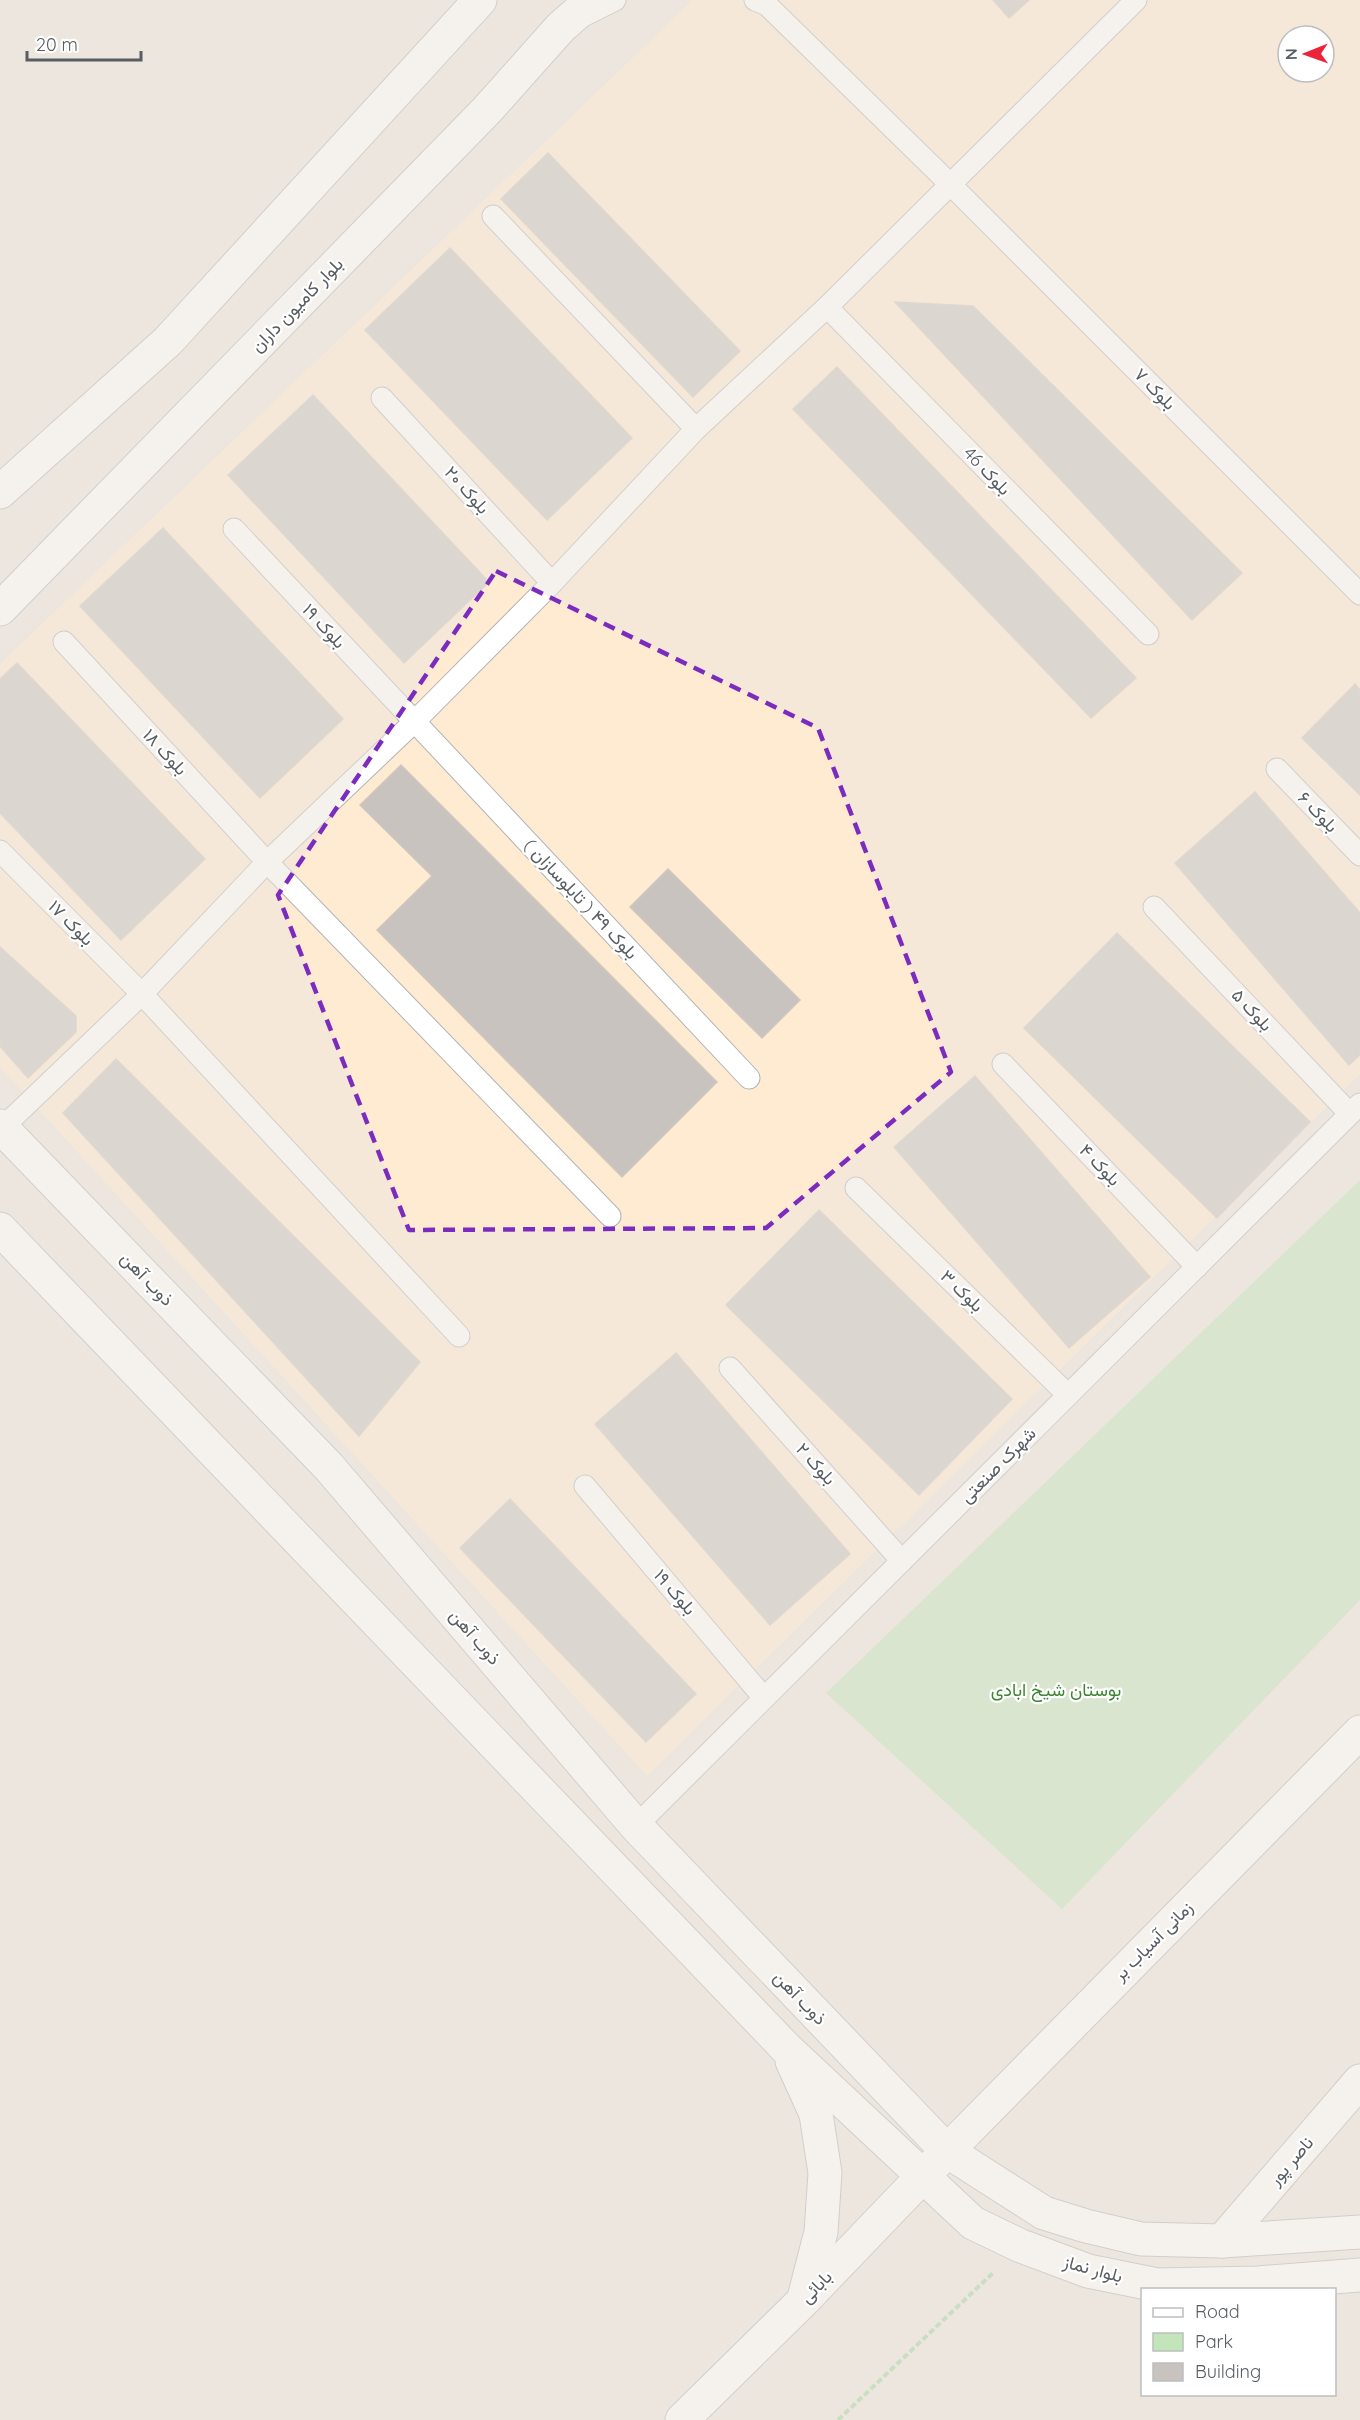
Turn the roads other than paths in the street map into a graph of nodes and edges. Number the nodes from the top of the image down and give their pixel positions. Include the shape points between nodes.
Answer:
1 (480, 0) edge
2 (592, 0) edge
3 (615, 0) edge
4 (1137, 0) edge
5 (763, 2) edge
6 (561, 27) junction
7 (950, 184) junction
8 (492, 216) dead end
9 (827, 307) junction
10 (382, 398) dead end
11 (696, 429) junction
12 (0, 492) edge
13 (234, 529) dead end
14 (552, 583) junction
15 (1360, 594) edge
16 (0, 609) edge
17 (1148, 634) dead end
18 (64, 642) dead end
19 (414, 722) junction
20 (1276, 769) dead end
21 (0, 851) edge
22 (1360, 855) edge
23 (267, 862) junction
24 (1154, 907) dead end
25 (142, 994) junction
26 (1003, 1064) dead end
27 (748, 1078) dead end
28 (1355, 1109) edge
29 (1, 1127) edge
30 (856, 1188) dead end
31 (610, 1216) dead end
32 (0, 1229) edge
33 (1197, 1267) junction
34 (459, 1336) dead end
35 (730, 1368) dead end
36 (1068, 1395) junction
37 (585, 1486) dead end
38 (902, 1561) junction
39 (764, 1698) junction
40 (1360, 1732) edge
41 (636, 1826) junction
42 (786, 2048) junction
43 (1360, 2081) edge
44 (946, 2151) junction
45 (922, 2177) junction
46 (1360, 2232) edge
47 (1221, 2241) junction
48 (1360, 2275) edge
49 (804, 2300) junction
50 (682, 2420) edge

1 - 12 main road via 168,341
2 - 6 main road, بلوار کامیون داران
3 - 6 lane
4 - 7 lane
5 - 7 lane, بلوک ۷
6 - 16 main road, بلوار کامیون داران via 487,110
7 - 9 lane
7 - 15 lane, بلوک ۷
8 - 11 lane
9 - 11 lane
9 - 17 lane, بلوک 46
10 - 14 lane, بلوک ۲۰
11 - 14 lane
13 - 19 lane, بلوک ۱۹
14 - 19 lane
18 - 23 lane, بلوک ۱۸
19 - 23 lane
19 - 27 lane, بلوک ۴۹ ( تابلوسازان )
20 - 22 lane, بلوک ۶
21 - 25 lane, بلوک ۱۷
23 - 25 lane
23 - 31 lane, بلوک ۱۸
24 - 28 lane, بلوک ۵
25 - 29 lane
25 - 34 lane, بلوک ۱۷
26 - 33 lane, بلوک ۴
28 - 33 lane, شهرک صنعتی
29 - 41 main road, ذوب آهن via 329,1467
30 - 36 lane, بلوک ۳
32 - 42 main road
33 - 36 lane, شهرک صنعتی
35 - 38 lane, بلوک ۲
36 - 38 lane, شهرک صنعتی
37 - 39 lane, بلوک ۱۹
38 - 39 lane, شهرک صنعتی
39 - 41 lane, شهرک صنعتی
40 - 44 main road, زمانی آسیاب بر
41 - 44 main road, ذوب آهن
42 - 45 main road
42 - 49 main road via 816,2114 825,2173 821,2232
43 - 47 main road, ناصر پور
44 - 45 main road, بابائی
44 - 47 main road via 1044,2213 1141,2239
45 - 48 main road, بلوار نماز via 973,2223 1088,2271 1157,2285
45 - 49 main road, بابائی
46 - 47 main road
49 - 50 main road, بابائی

